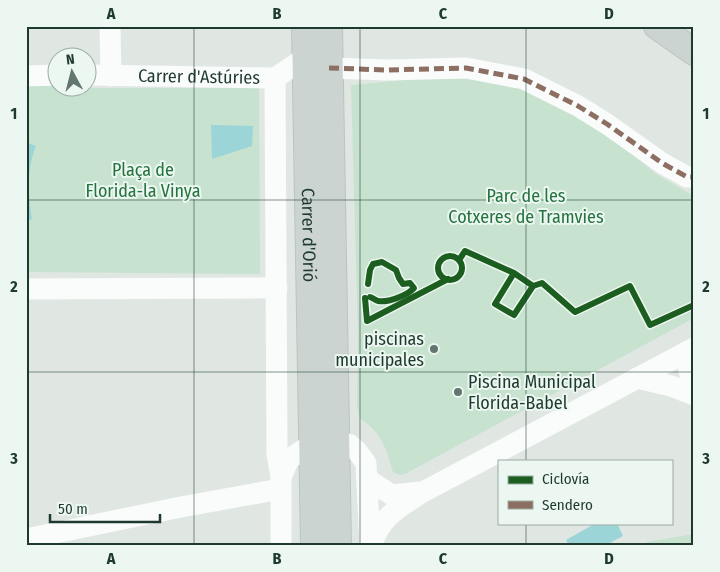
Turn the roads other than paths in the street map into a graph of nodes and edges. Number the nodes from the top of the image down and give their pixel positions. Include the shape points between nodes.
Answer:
1 (110, 26) edge
2 (305, 26) edge
3 (329, 26) edge
4 (658, 26) edge
5 (687, 26) edge
6 (694, 31) edge
7 (694, 52) edge
8 (306, 58) junction
9 (329, 68) junction
10 (48, 75) edge
11 (98, 75) edge
12 (26, 76) edge
13 (111, 76) junction
14 (275, 78) junction
15 (694, 177) edge
16 (277, 288) junction
17 (26, 289) edge
18 (690, 350) edge
19 (637, 378) junction
20 (694, 382) edge
21 (694, 394) edge
22 (324, 442) junction
23 (366, 479) junction
24 (281, 483) junction
25 (423, 492) junction
26 (26, 540) edge
27 (281, 546) edge
28 (314, 546) edge
29 (338, 546) edge
30 (371, 546) edge

1 - 13 street
2 - 8 main road, Carrer d'Orió
3 - 9 main road, Carrer d'Orió
4 - 7 main road
5 - 6 main road
8 - 14 street, Carrer d'Astúries
8 - 22 main road, Carrer d'Orió
9 - 15 street via 466,68 524,79 607,124 662,163 687,177
9 - 22 main road, Carrer d'Orió
10 - 12 street
11 - 13 street, Carrer d'Astúries
13 - 14 street, Carrer d'Astúries
14 - 16 street, Carrer d'Orió
16 - 17 street
16 - 24 street, Carrer d'Orió via 277,454
18 - 19 street
18 - 20 street via 690,376
19 - 21 street
19 - 25 street
22 - 23 street via 350,445 366,463
22 - 24 street via 289,459
22 - 28 main road, Carrer d'Orió
22 - 29 main road, Carrer d'Orió
23 - 25 street via 392,495
23 - 30 street
24 - 26 street
24 - 27 street, Carrer d'Orió
25 - 30 street via 382,521

